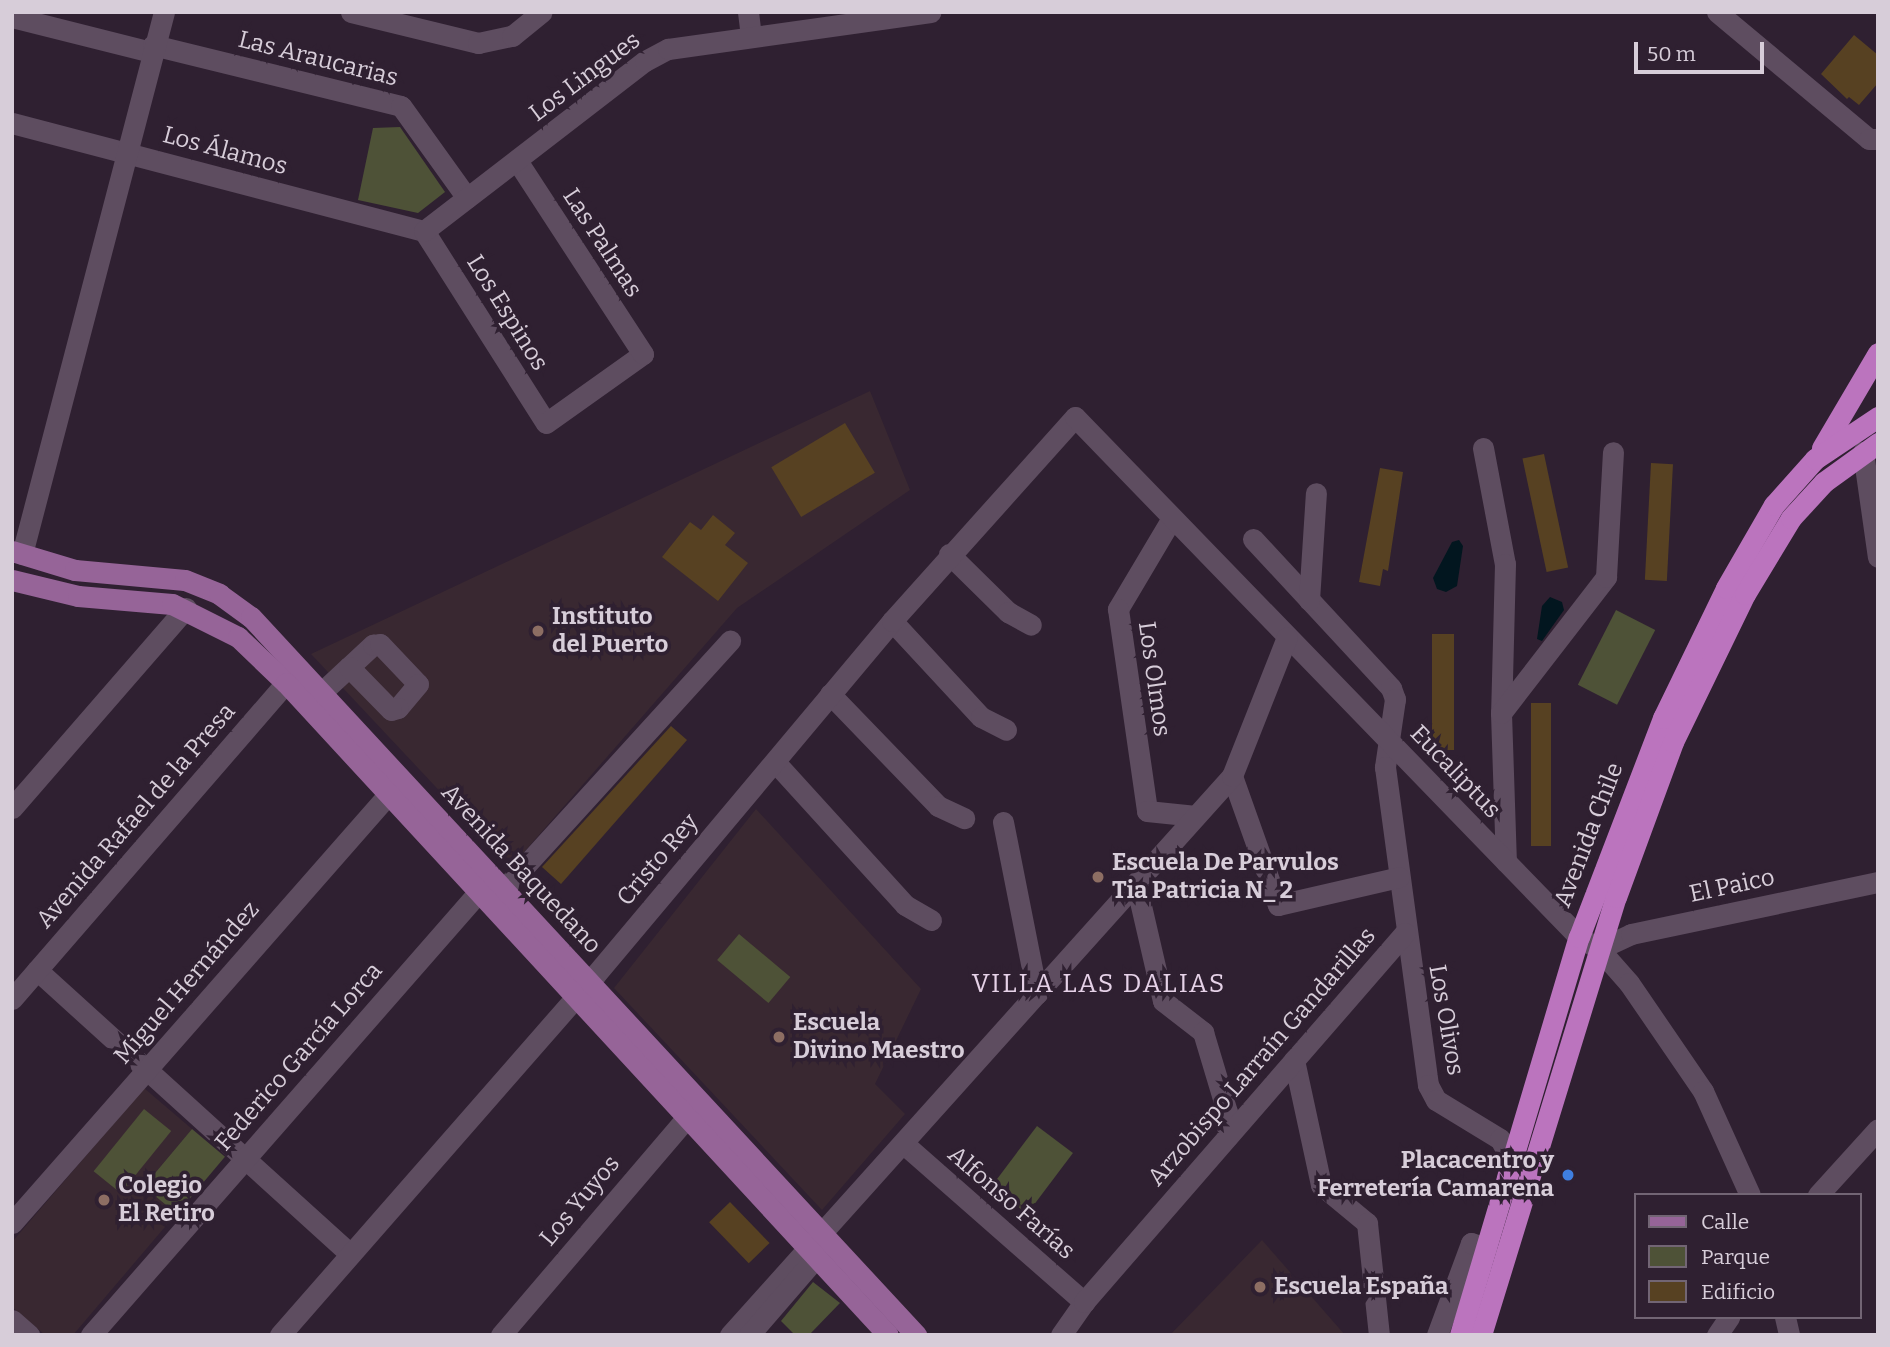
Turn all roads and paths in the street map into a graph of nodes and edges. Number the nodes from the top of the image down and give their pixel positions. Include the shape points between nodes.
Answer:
1 (164, 12) edge
2 (351, 12) edge
3 (542, 12) edge
4 (748, 12) edge
5 (930, 12) edge
6 (1717, 12) edge
7 (924, 13) edge
8 (12, 17) edge
9 (808, 20) edge
10 (751, 35) junction
11 (152, 48) junction
12 (12, 123) edge
13 (1878, 139) edge
14 (126, 152) junction
15 (517, 161) junction
16 (467, 198) junction
17 (424, 231) junction
18 (1878, 353) edge
19 (1075, 417) joint
20 (1878, 417) edge
21 (546, 423) joint
22 (1483, 448) dead end
23 (1871, 448) edge
24 (1613, 453) dead end
25 (1815, 459) junction
26 (1316, 493) dead end
27 (1172, 518) junction
28 (1253, 539) dead end
29 (17, 553) edge
30 (949, 554) junction
31 (1878, 556) edge
32 (12, 580) edge
33 (1309, 600) junction
34 (186, 608) junction
35 (891, 621) junction
36 (1031, 625) dead end
37 (1287, 637) junction
38 (730, 641) dead end
39 (349, 667) dead end
40 (293, 675) junction
41 (322, 692) junction
42 (830, 694) junction
43 (1501, 713) junction
44 (1006, 730) dead end
45 (1386, 738) junction
46 (775, 762) junction
47 (1232, 776) junction
48 (395, 786) junction
49 (12, 808) edge
50 (1196, 816) junction
51 (964, 818) dead end
52 (1003, 822) dead end
53 (1506, 862) junction
54 (1399, 877) junction
55 (1878, 882) edge
56 (1136, 884) junction
57 (492, 886) junction
58 (931, 920) dead end
59 (1405, 933) junction
60 (1579, 937) junction
61 (1600, 949) junction
62 (37, 970) junction
63 (582, 989) junction
64 (1037, 994) junction
65 (12, 998) edge
66 (1294, 1060) junction
67 (147, 1070) junction
68 (693, 1109) junction
69 (1878, 1129) edge
70 (1228, 1136) junction
71 (904, 1144) junction
72 (245, 1159) junction
73 (1512, 1160) junction
74 (1749, 1193) edge
75 (1820, 1193) edge
76 (12, 1223) edge
77 (815, 1246) junction
78 (1486, 1248) junction
79 (350, 1254) junction
80 (1084, 1302) junction
81 (1728, 1319) edge
82 (12, 1320) edge
83 (29, 1335) edge
84 (91, 1335) edge
85 (280, 1335) edge
86 (501, 1335) edge
87 (730, 1335) edge
88 (750, 1335) edge
89 (888, 1335) edge
90 (916, 1335) edge
91 (1061, 1335) edge
92 (1379, 1335) edge
93 (1437, 1335) edge
94 (1460, 1335) edge
95 (1481, 1335) edge
96 (1717, 1335) edge

1 - 11 street
2 - 3 street via 478,43 512,36
4 - 10 street
5 - 7 street, Los Lingues
6 - 13 street via 1869,139
7 - 9 street, Los Lingues
8 - 11 street, Las Araucarias
9 - 10 street, Los Lingues
10 - 15 street, Los Lingues via 690,43 656,54
11 - 14 street
11 - 16 street, Las Araucarias via 401,106
12 - 14 street, Los Álamos
14 - 17 street, Los Álamos
14 - 29 street via 53,452
15 - 16 street, Los Lingues
15 - 21 street, Las Palmas via 643,354
16 - 17 street, Los Lingues
17 - 21 street, Los Espinos
18 - 25 highway
19 - 27 street, Eucaliptus
19 - 30 street, Cristo Rey
20 - 25 highway, Avenida Chile
22 - 43 street via 1505,564
23 - 31 street
23 - 61 highway, Avenida Chile via 1824,482 1791,518 1745,594 1658,780
24 - 43 street via 1606,577
25 - 60 highway, Avenida Chile via 1774,505 1693,652 1635,784
26 - 33 street
27 - 37 street, Eucaliptus
27 - 50 street, Los Olmos via 1118,609 1147,811
28 - 33 street, Arzobispo Larraín Gandarillas
29 - 40 main road, Avenida Baquedano via 75,570 168,576 201,585 251,617
30 - 35 street, Cristo Rey
30 - 36 street via 1008,612
32 - 34 main road, Avenida Baquedano via 78,596
33 - 45 street, Arzobispo Larraín Gandarillas via 1391,688 1395,699
34 - 40 main road, Avenida Baquedano
34 - 49 street
35 - 42 street, Cristo Rey
35 - 44 street via 981,717
37 - 45 street, Eucaliptus
37 - 47 street
38 - 57 street, Federico García Lorca
39 - 41 street
40 - 41 main road, Avenida Baquedano
40 - 48 main road, Avenida Baquedano
40 - 62 street, Avenida Rafael de la Presa
41 - 48 main road, Avenida Baquedano
42 - 46 street, Cristo Rey
42 - 51 street via 938,806
43 - 53 street
45 - 53 street, Eucaliptus
45 - 54 street, Arzobispo Larraín Gandarillas via 1385,768
46 - 58 street via 905,905
46 - 63 street, Cristo Rey
47 - 50 street
47 - 54 street via 1278,905
48 - 57 main road, Avenida Baquedano
48 - 67 street, Miguel Hernández
50 - 56 street
52 - 64 street
53 - 60 street, Eucaliptus
54 - 59 street, Arzobispo Larraín Gandarillas
55 - 61 street, El Paico via 1631,934
56 - 64 street
56 - 70 street via 1163,1001 1203,1032 1227,1112
57 - 63 main road, Avenida Baquedano
57 - 72 street, Federico García Lorca
59 - 66 street, Arzobispo Larraín Gandarillas
59 - 73 street, Los Olivos via 1428,1085 1436,1100 1500,1139
60 - 61 street, Eucaliptus
60 - 73 highway, Avenida Chile
61 - 74 street, Eucaliptus via 1680,1054 1723,1131
61 - 95 highway, Avenida Chile
62 - 65 street, Avenida Rafael de la Presa
62 - 67 street
63 - 68 main road, Avenida Baquedano
63 - 79 street, Cristo Rey
64 - 71 street
66 - 70 street, Arzobispo Larraín Gandarillas
66 - 92 street via 1321,1185 1367,1223
67 - 72 street
67 - 76 street, Miguel Hernández
68 - 77 main road, Avenida Baquedano
68 - 86 street, Los Yuyos
69 - 75 street
70 - 80 street, Arzobispo Larraín Gandarillas
71 - 77 street
71 - 80 street, Alfonso Farías
72 - 79 street
72 - 84 street, Federico García Lorca
73 - 78 highway, Avenida Chile
77 - 87 street
77 - 88 street
77 - 89 main road, Avenida Baquedano
77 - 90 main road, Avenida Baquedano
78 - 93 street via 1471,1243
78 - 94 highway, Avenida Chile
79 - 85 street, Cristo Rey
80 - 91 street, Arzobispo Larraín Gandarillas
81 - 96 street
82 - 83 street

